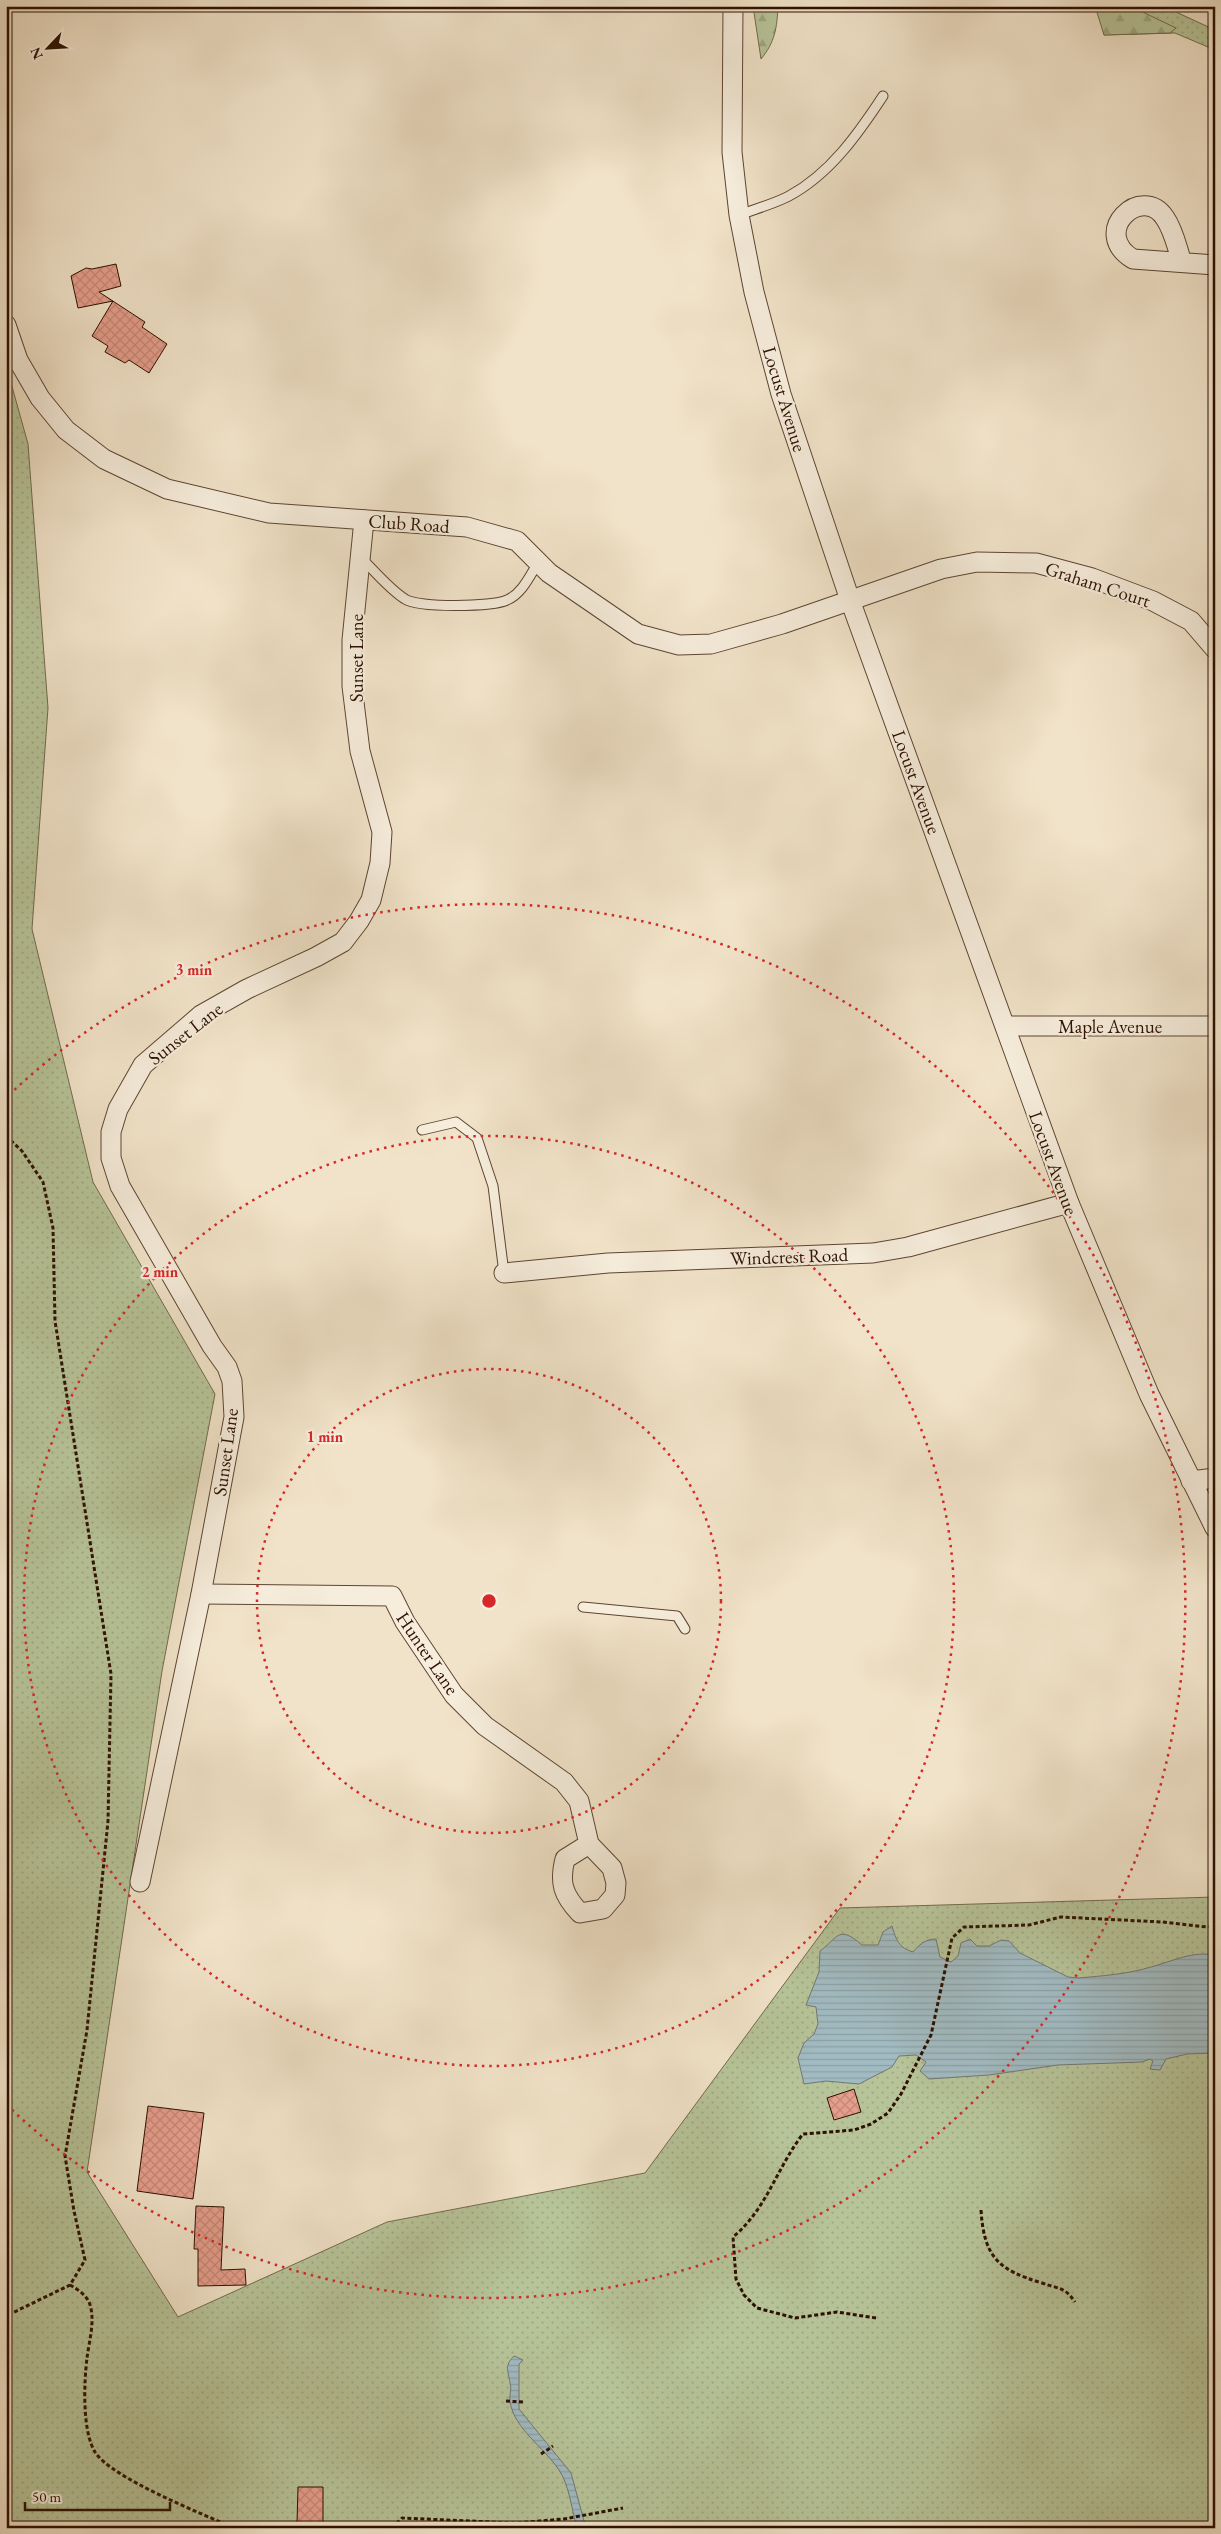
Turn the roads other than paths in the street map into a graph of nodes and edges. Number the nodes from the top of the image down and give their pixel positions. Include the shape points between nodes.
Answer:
1 (733, 6) edge
2 (883, 96) dead end
3 (739, 215) junction
4 (1182, 262) dead end
5 (1215, 264) edge
6 (6, 325) edge
7 (364, 520) junction
8 (360, 558) junction
9 (538, 563) junction
10 (850, 600) junction
11 (1215, 649) edge
12 (1005, 1026) junction
13 (1215, 1026) edge
14 (422, 1130) dead end
15 (1069, 1203) junction
16 (504, 1273) joint
17 (1215, 1478) edge
18 (1192, 1482) junction
19 (1215, 1528) edge
20 (201, 1594) junction
21 (583, 1607) dead end
22 (686, 1630) dead end
23 (589, 1844) dead end
24 (140, 1882) dead end

1 - 3 street, Locust Avenue via 732,152
2 - 3 lane via 859,134 823,171 789,196
3 - 10 street, Locust Avenue via 754,292 781,394
4 - 5 street
6 - 7 street, Club Road via 18,360 40,398 66,430 104,459 167,489 269,513
7 - 8 street, Sunset Lane
7 - 9 street, Club Road via 467,527 517,541
8 - 9 lane via 407,601 446,605 486,605 507,600 518,593
8 - 20 street, Sunset Lane via 352,640 352,686 360,751 382,832 380,863 371,900 343,942 201,1015 165,1044 143,1065 118,1109 111,1132 111,1158 120,1186 227,1367 232,1381 234,1417
9 - 10 street, Club Road via 638,634 679,645 711,644
10 - 11 street, Graham Court via 941,569 977,562 1036,563 1092,578 1153,601 1191,621
10 - 12 street, Locust Avenue
12 - 13 street, Maple Avenue
12 - 15 street, Locust Avenue
14 - 16 lane via 456,1122 477,1138 493,1186
15 - 16 street, Windcrest Road via 908,1247 873,1253 608,1264
15 - 18 street, Locust Avenue via 1119,1327
17 - 18 street
18 - 19 street, Locust Avenue
20 - 23 street, Hunter Lane via 392,1596 405,1622 454,1695 485,1726 564,1782 579,1801
20 - 24 street, Sunset Lane
21 - 22 lane via 677,1616

